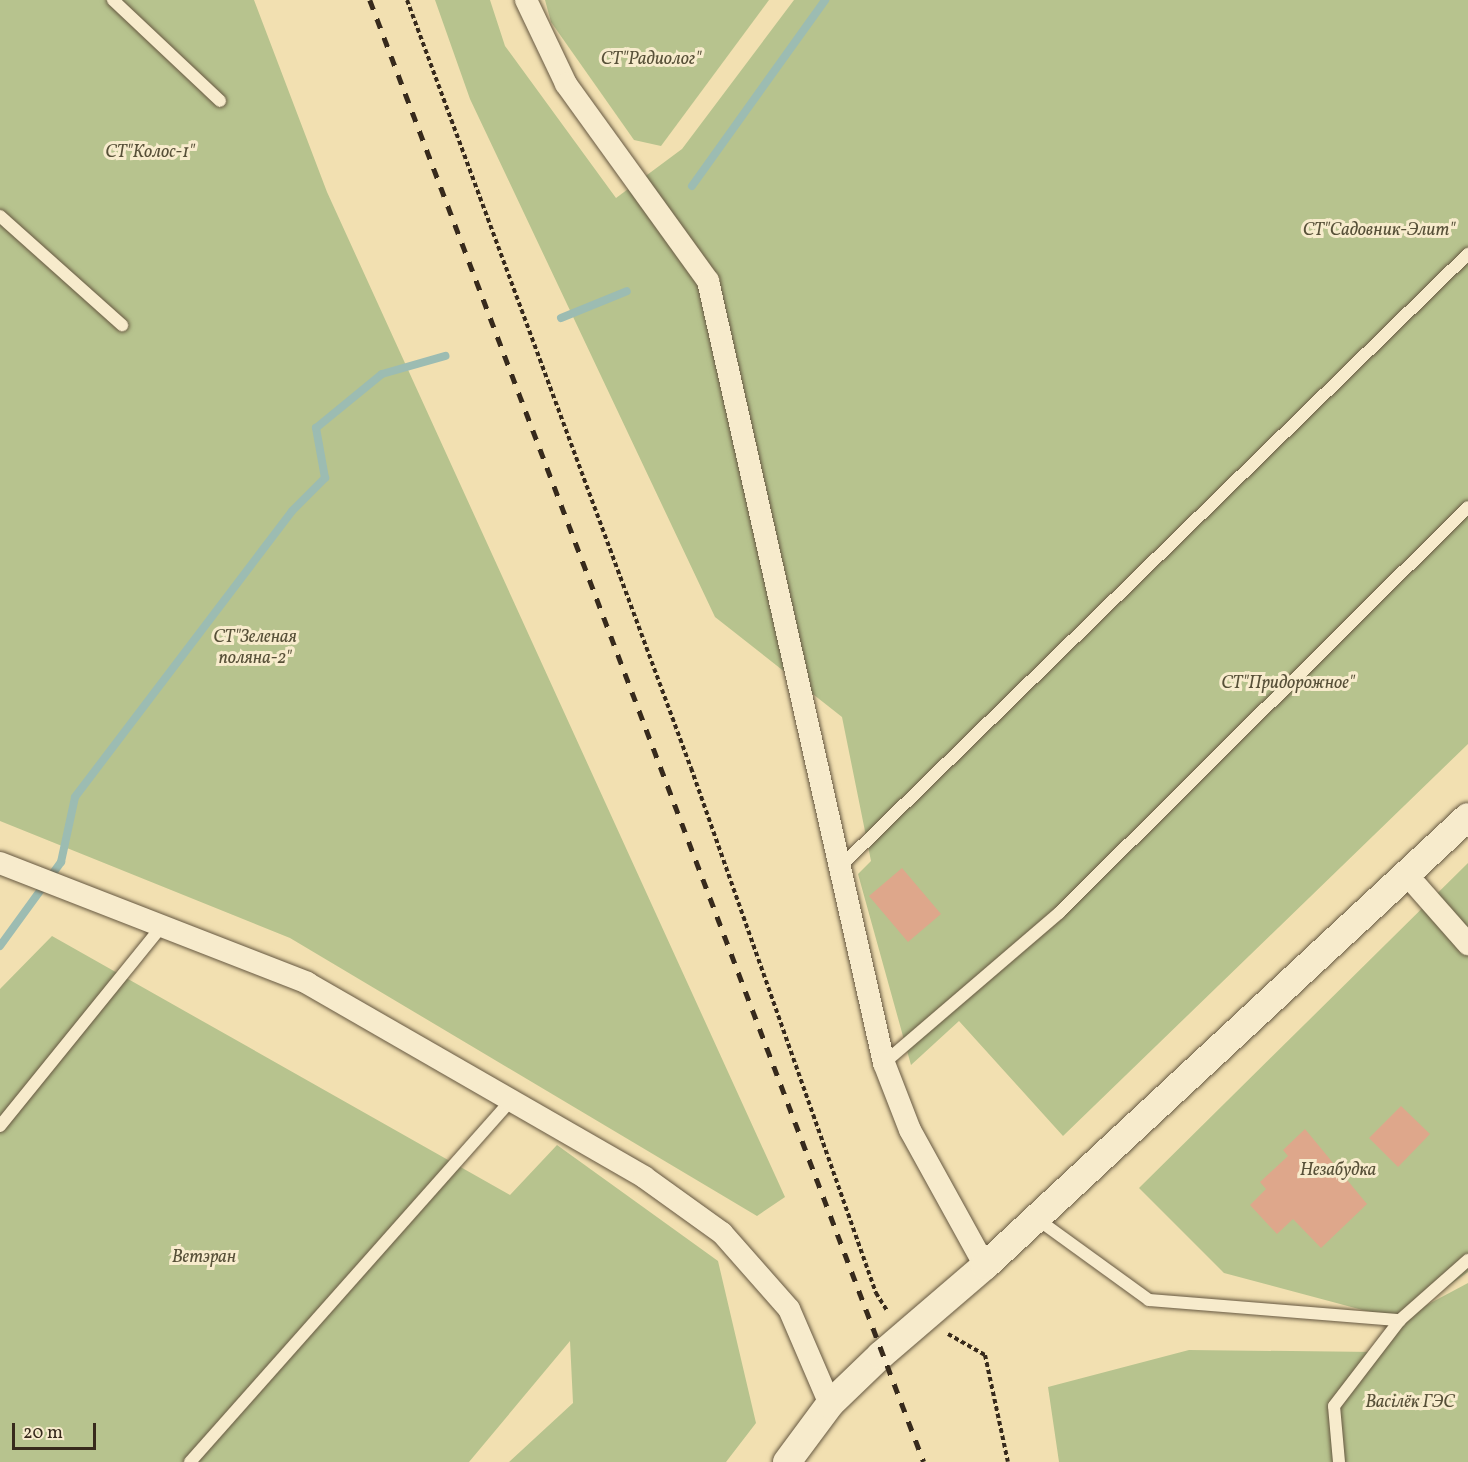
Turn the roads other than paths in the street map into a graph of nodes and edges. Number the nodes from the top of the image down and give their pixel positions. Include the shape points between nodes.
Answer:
1 (113, 0) edge
2 (526, 0) edge
3 (220, 101) dead end
4 (0, 216) edge
5 (1468, 254) edge
6 (122, 325) dead end
7 (1468, 507) edge
8 (1468, 817) edge
9 (0, 863) edge
10 (842, 865) junction
11 (1408, 876) junction
12 (163, 925) junction
13 (1468, 944) edge
14 (884, 1063) junction
15 (511, 1100) junction
16 (0, 1126) edge
17 (1037, 1218) junction
18 (1468, 1260) edge
19 (985, 1266) junction
20 (1400, 1320) junction
21 (830, 1404) junction
22 (190, 1462) edge
23 (787, 1462) edge
24 (1339, 1462) edge

1 - 3 lane
2 - 10 street via 566,84 708,281
4 - 6 lane
5 - 10 lane
7 - 14 lane via 1059,913
8 - 11 street
9 - 12 street
10 - 14 street
11 - 13 street
11 - 17 street
12 - 15 street via 307,983
12 - 16 lane
14 - 19 street via 910,1130
15 - 21 street via 644,1177 722,1233 789,1309
15 - 22 lane
17 - 19 street
17 - 20 lane via 1149,1300
18 - 20 lane
19 - 21 street
20 - 24 lane via 1334,1406
21 - 23 street

